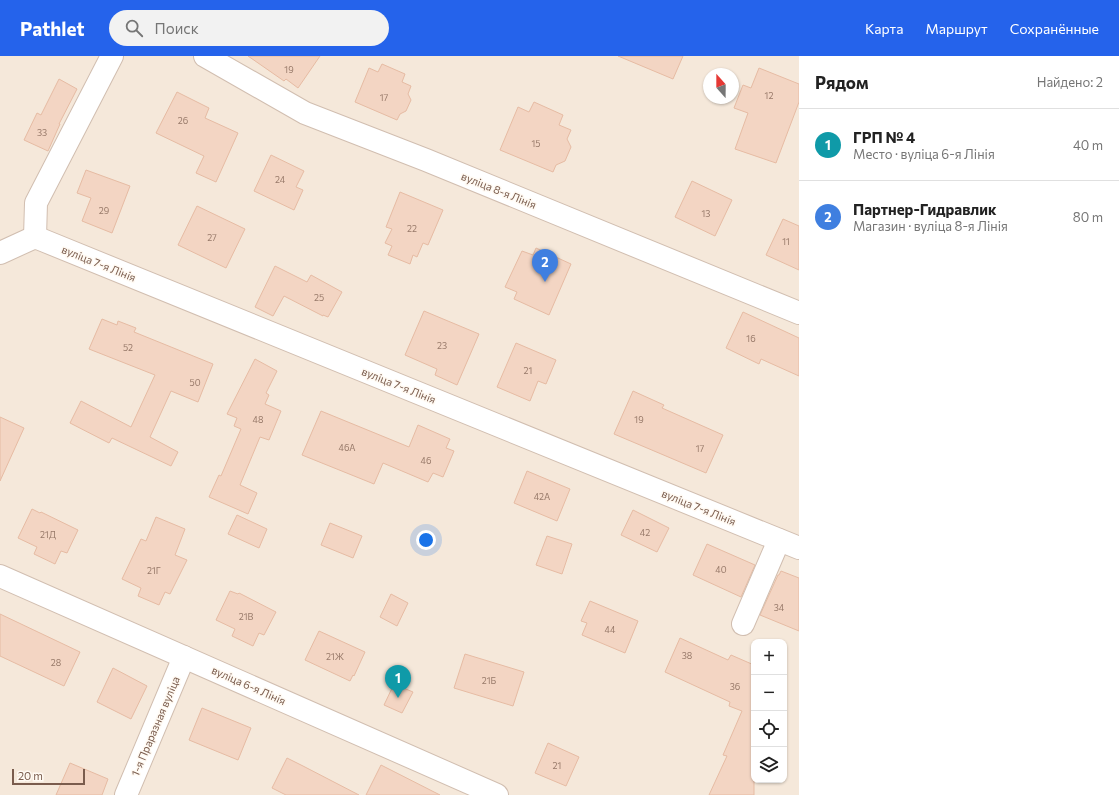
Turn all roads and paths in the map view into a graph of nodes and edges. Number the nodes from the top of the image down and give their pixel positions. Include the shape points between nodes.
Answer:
1 (112, 56) edge
2 (205, 56) edge
3 (36, 237) junction
4 (0, 253) edge
5 (799, 313) edge
6 (779, 540) junction
7 (799, 548) edge
8 (0, 576) edge
9 (743, 624) dead end
10 (184, 657) junction
11 (126, 795) edge
12 (497, 795) edge

1 - 3 street via 36,203
2 - 5 street, вуліца 8-я Лінія via 305,113
3 - 4 street
3 - 6 street, вуліца 7-я Лінія
6 - 7 street, вуліца 7-я Лінія
6 - 9 street
8 - 10 street, вуліца 6-я Лінія
10 - 11 street, 1-я Праразная вуліца
10 - 12 street, вуліца 6-я Лінія

